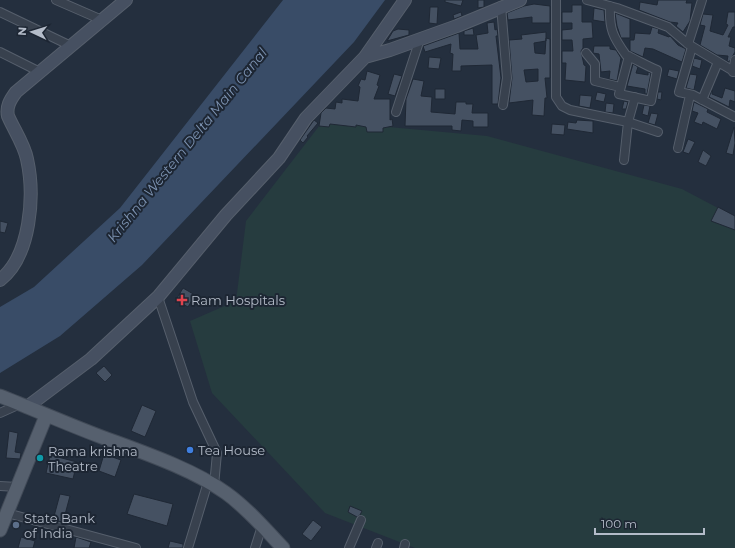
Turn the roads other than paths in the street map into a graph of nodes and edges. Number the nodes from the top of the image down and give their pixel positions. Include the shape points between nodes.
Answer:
1 (56, 0) edge
2 (126, 0) edge
3 (405, 0) edge
4 (520, 0) edge
5 (556, 0) edge
6 (588, 0) edge
7 (702, 0) edge
8 (501, 6) junction
9 (610, 6) junction
10 (0, 12) edge
11 (102, 20) junction
12 (420, 39) junction
13 (690, 45) junction
14 (71, 46) junction
15 (0, 52) edge
16 (586, 53) dead end
17 (629, 56) junction
18 (365, 57) junction
19 (735, 60) edge
20 (718, 62) junction
21 (40, 72) junction
22 (734, 72) edge
23 (620, 87) junction
24 (690, 95) junction
25 (635, 97) junction
26 (702, 100) junction
27 (503, 105) dead end
28 (3, 109) edge
29 (396, 112) dead end
30 (735, 117) edge
31 (628, 122) junction
32 (658, 132) dead end
33 (678, 148) dead end
34 (624, 160) dead end
35 (0, 280) edge
36 (158, 297) junction
37 (0, 396) edge
38 (24, 405) junction
39 (0, 413) edge
40 (46, 416) junction
41 (211, 484) junction
42 (0, 486) edge
43 (18, 487) junction
44 (7, 513) junction
45 (361, 520) dead end
46 (262, 526) junction
47 (0, 530) edge
48 (136, 548) edge
49 (188, 548) edge
50 (255, 548) edge
51 (283, 548) edge
52 (349, 548) edge

1 - 11 street
2 - 11 street
3 - 18 street
4 - 8 street
5 - 31 street via 558,101 562,106 575,112
6 - 9 street
7 - 13 street
8 - 12 street via 458,26
8 - 27 street via 507,78
9 - 13 street via 668,26
9 - 17 street via 609,25 615,39
10 - 14 street
11 - 14 street
12 - 18 street
12 - 29 street
13 - 20 street
13 - 24 street via 679,92
14 - 21 street
15 - 21 street
16 - 23 street via 595,64 595,81
17 - 23 street
17 - 25 street via 657,70 651,101
18 - 36 street via 306,118 279,158 226,215
19 - 22 street
20 - 22 street
20 - 26 street
21 - 28 street via 16,92
23 - 25 street via 619,94
24 - 26 street
24 - 33 street
25 - 31 street
26 - 30 street
28 - 35 street via 27,157 31,191 29,218 21,252 10,273
31 - 32 street
31 - 34 street
36 - 38 street via 91,359
36 - 41 street via 193,402 216,453
37 - 38 main road
38 - 39 street
38 - 40 main road
40 - 41 main road via 135,450
40 - 43 main road
41 - 46 main road via 232,498
41 - 49 street
42 - 43 street
43 - 44 main road
44 - 47 main road
44 - 48 street
45 - 52 street
46 - 50 street
46 - 51 main road

